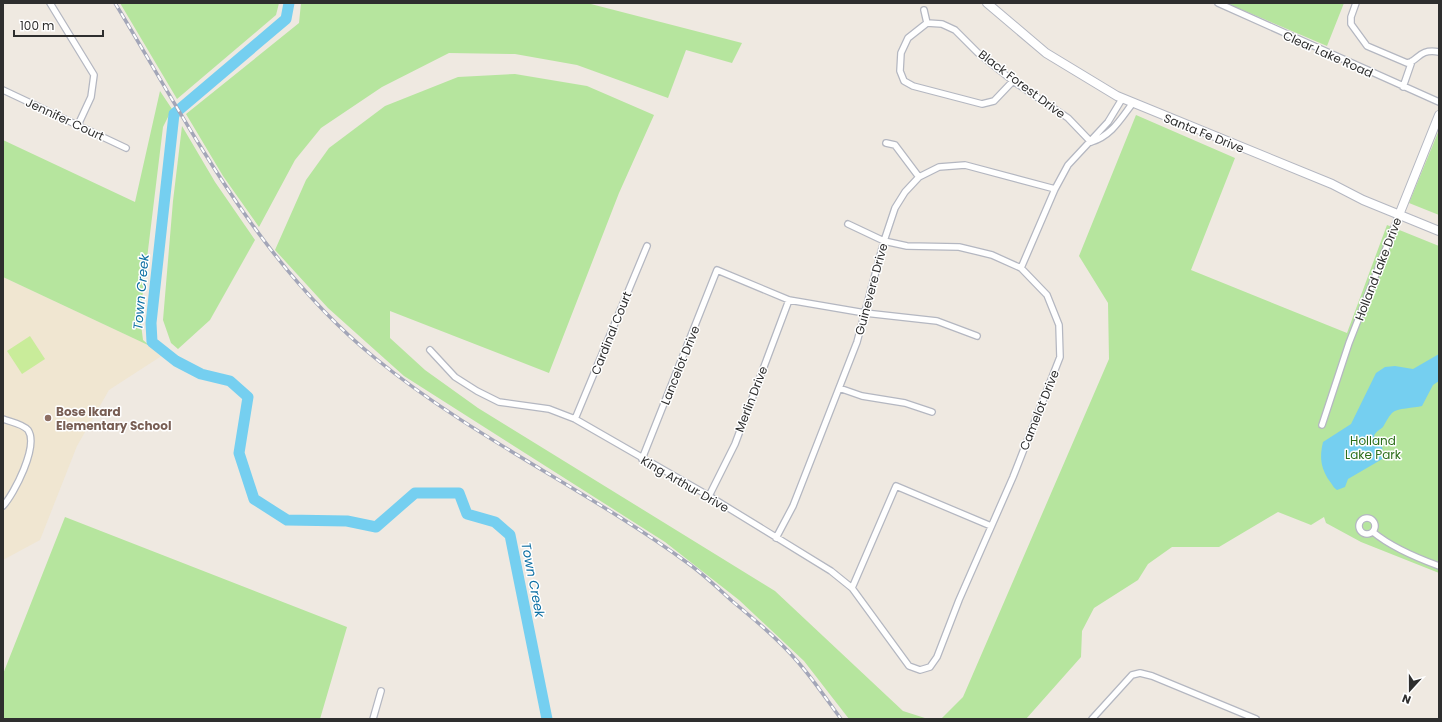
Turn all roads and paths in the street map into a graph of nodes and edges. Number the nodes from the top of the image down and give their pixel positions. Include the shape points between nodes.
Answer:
1 (50, 3) edge
2 (987, 3) edge
3 (1218, 3) edge
4 (1356, 3) edge
5 (924, 10) dead end
6 (928, 23) junction
7 (1439, 52) edge
8 (1412, 61) junction
9 (1013, 81) junction
10 (1403, 87) junction
11 (3, 90) edge
12 (1122, 99) junction
13 (1439, 102) edge
14 (1132, 104) junction
15 (1439, 115) edge
16 (78, 125) junction
17 (1091, 142) junction
18 (886, 143) dead end
19 (126, 148) dead end
20 (919, 177) junction
21 (1055, 189) junction
22 (1399, 215) junction
23 (848, 224) dead end
24 (1439, 231) edge
25 (884, 241) junction
26 (647, 246) dead end
27 (1021, 268) junction
28 (789, 300) junction
29 (864, 313) junction
30 (977, 336) dead end
31 (430, 350) dead end
32 (839, 388) junction
33 (932, 412) dead end
34 (3, 419) edge
35 (576, 419) junction
36 (1322, 425) dead end
37 (642, 459) junction
38 (709, 496) junction
39 (3, 506) edge
40 (991, 526) junction
41 (1373, 532) dead end
42 (776, 538) junction
43 (1439, 566) edge
44 (852, 588) junction
45 (909, 666) joint
46 (381, 691) dead end
47 (373, 719) edge
48 (1092, 719) edge
49 (1256, 719) edge

1 - 16 street via 94,75 91,97
2 - 12 main road, Santa Fe Drive via 1046,53
3 - 10 street, Clear Lake Road
4 - 8 street via 1351,24 1367,46 1407,63
5 - 6 street
6 - 9 street, Black Forest Drive via 942,24 955,30 978,53
6 - 9 street via 908,38 901,53 900,71 904,81 913,86 982,104 994,101
7 - 8 street via 1422,53
8 - 10 street
9 - 17 street, Black Forest Drive via 1068,118
10 - 13 street, Clear Lake Road
11 - 16 street, Jennifer Court
12 - 14 main road, Santa Fe Drive
12 - 17 street via 1108,122
14 - 17 street via 1114,129 1102,139
14 - 22 main road, Santa Fe Drive via 1332,184
15 - 22 main road, Holland Lake Drive
16 - 19 street, Jennifer Court
17 - 21 street via 1068,165
18 - 20 street via 895,145
20 - 21 street, Guinevere Drive via 939,167 965,165
20 - 25 street, Guinevere Drive via 895,208
21 - 27 street
22 - 24 main road, Santa Fe Drive
22 - 36 street, Holland Lake Drive via 1349,343
23 - 25 street, Camelot Drive
25 - 27 street, Camelot Drive via 907,246 959,247 992,255
25 - 29 street, Guinevere Drive
26 - 35 street, Cardinal Court
27 - 40 street, Camelot Drive via 1047,295 1059,325 1060,357
28 - 29 street
28 - 37 street, Lancelot Drive via 717,270
28 - 38 street, Merlin Drive via 735,444
29 - 30 street via 937,321
29 - 32 street, Guinevere Drive via 857,342
31 - 35 street, King Arthur Drive via 454,377 499,402 550,409
32 - 33 street
32 - 42 street, Guinevere Drive via 793,506
34 - 39 street via 24,427 29,431 31,439 31,448 14,491
35 - 37 street, King Arthur Drive
37 - 38 street, King Arthur Drive
38 - 42 street, King Arthur Drive
40 - 44 street via 896,486
40 - 45 street, Camelot Drive via 937,658 930,667 920,670
41 - 43 street
42 - 44 street, King Arthur Drive via 831,571
44 - 45 street, King Arthur Drive
46 - 47 street
48 - 49 street via 1132,675 1140,674 1152,676

